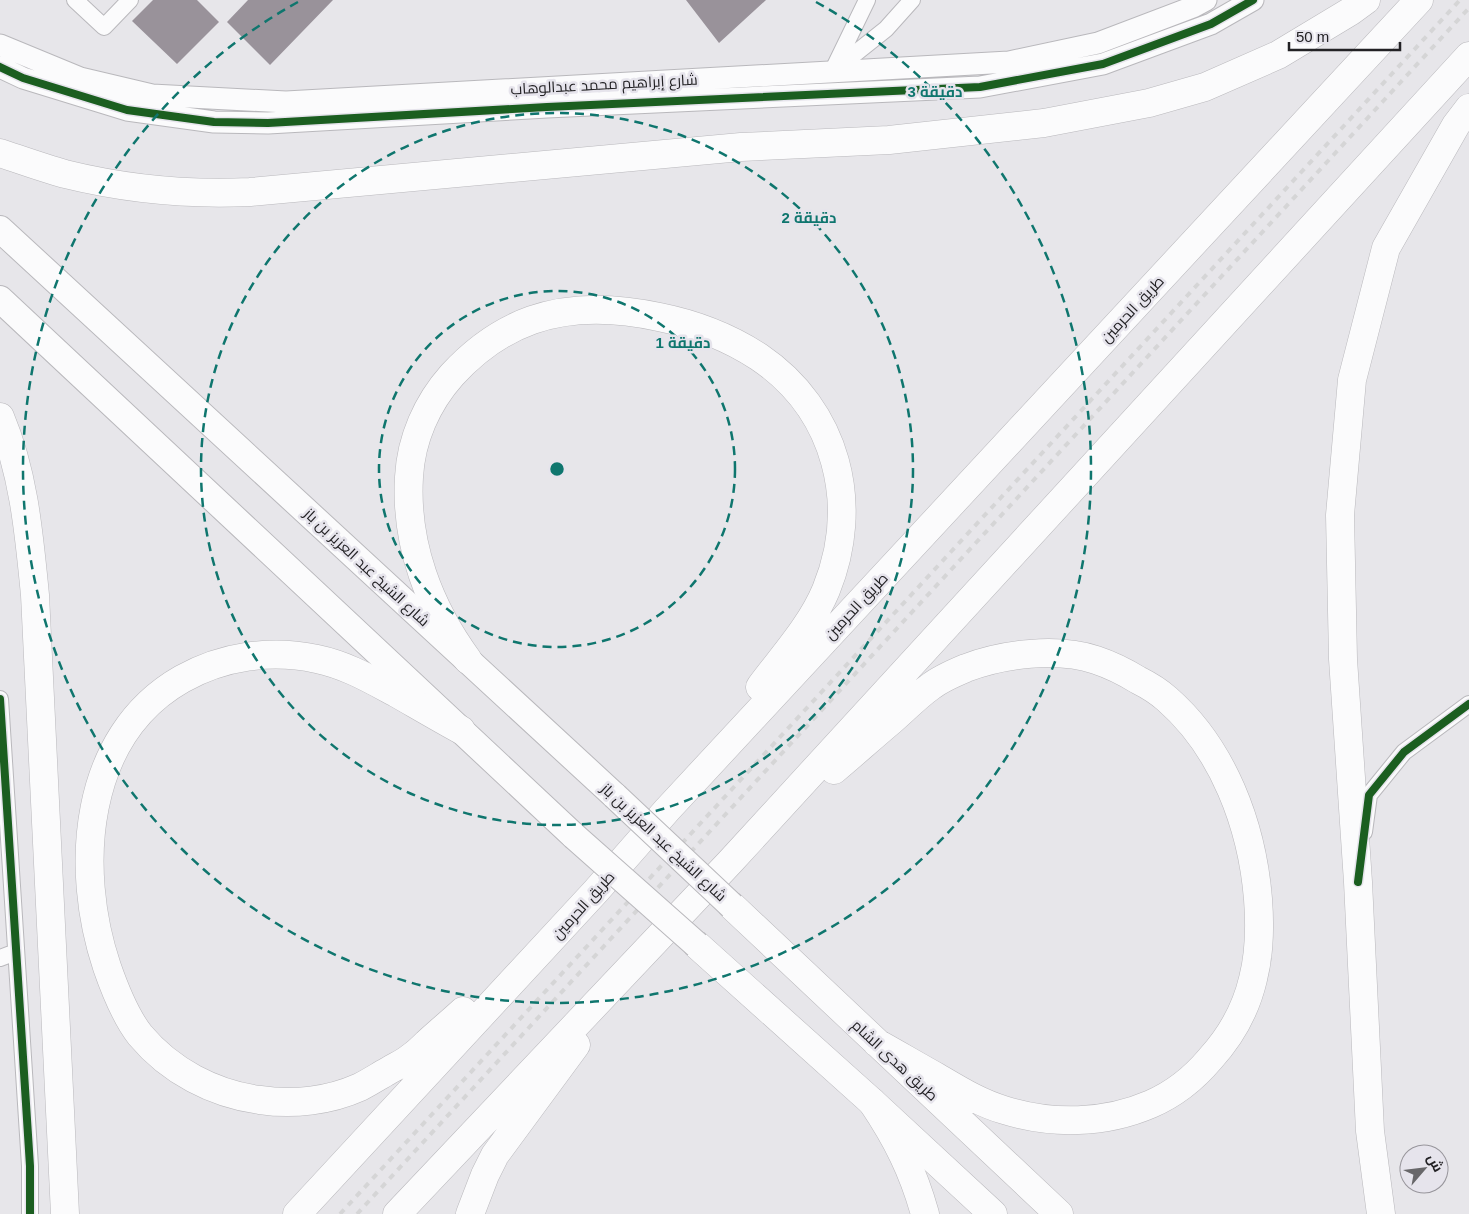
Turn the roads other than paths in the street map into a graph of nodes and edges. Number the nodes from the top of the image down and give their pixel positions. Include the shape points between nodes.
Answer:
1 (75, 0) edge
2 (130, 0) edge
3 (867, 0) edge
4 (912, 0) edge
5 (1206, 0) edge
6 (1253, 0) edge
7 (1366, 0) edge
8 (1419, 0) edge
9 (0, 46) edge
10 (1469, 56) edge
11 (0, 68) edge
12 (832, 72) junction
13 (1469, 108) edge
14 (0, 153) edge
15 (0, 229) edge
16 (0, 299) edge
17 (0, 417) edge
18 (468, 660) junction
19 (0, 699) edge
20 (1469, 704) edge
21 (461, 730) junction
22 (667, 810) junction
23 (730, 862) junction
24 (1358, 882) junction
25 (596, 891) junction
26 (732, 906) joint
27 (697, 945) joint
28 (646, 949) junction
29 (16, 952) junction
30 (0, 958) edge
31 (877, 1043) junction
32 (872, 1102) junction
33 (30, 1214) edge
34 (65, 1214) edge
35 (297, 1214) edge
36 (397, 1214) edge
37 (470, 1214) edge
38 (925, 1214) edge
39 (993, 1214) edge
40 (1059, 1214) edge
41 (1381, 1214) edge

1 - 2 street via 104,27
3 - 12 street
4 - 12 street via 886,29
5 - 12 street, شارع إبراهيم محمد عبدالوهاب via 1098,43 1009,62
6 - 11 street via 1211,24 1103,64 980,87 268,123 214,122 127,110
7 - 14 highway via 1278,55 1205,87 1149,103 1044,123 889,140 741,147 220,194 158,191 96,181 63,174
8 - 22 highway, طريق الحرمين
9 - 12 street, شارع إبراهيم محمد عبدالوهاب via 80,78 152,95 286,102
10 - 23 highway
13 - 24 highway via 1456,124 1386,248 1352,380 1340,515 1343,659
15 - 18 main road, شارع الشيخ عبد العزيز بن باز
16 - 21 main road
17 - 34 highway via 22,489 34,585
18 - 22 highway via 443,623 425,583 414,541 409,493 409,470 421,422 437,394 461,366 489,342 534,319 565,312 603,310 648,314 691,326 744,348 773,368 809,407 833,453 842,502 837,556 813,617
18 - 26 main road, شارع الشيخ عبد العزيز بن باز, bridge
19 - 29 street
20 - 24 street via 1404,752 1369,794
21 - 25 highway via 358,672 320,660 279,654 222,662 199,671 176,682 147,706 122,737 103,776 92,821 89,867 93,911 103,954 118,995 139,1033 180,1071 232,1094 288,1102 343,1093 412,1057
21 - 27 main road, bridge
22 - 25 highway, طريق الحرمين
23 - 28 highway
23 - 31 highway via 931,686 984,662 1040,654 1094,659 1149,686 1189,722 1214,756 1242,817 1253,863 1259,914 1257,959 1248,996 1231,1032 1205,1066 1174,1092 1139,1109 1101,1118 1062,1120 1024,1115 985,1103
24 - 41 highway via 1370,1131
25 - 35 highway, طريق الحرمين
26 - 31 highway, طريق هدى الشام
27 - 32 highway
28 - 36 highway
28 - 37 highway via 495,1156
29 - 30 street
29 - 33 street via 30,1166
31 - 40 highway, طريق هدى الشام
32 - 38 highway via 910,1168
32 - 39 highway

